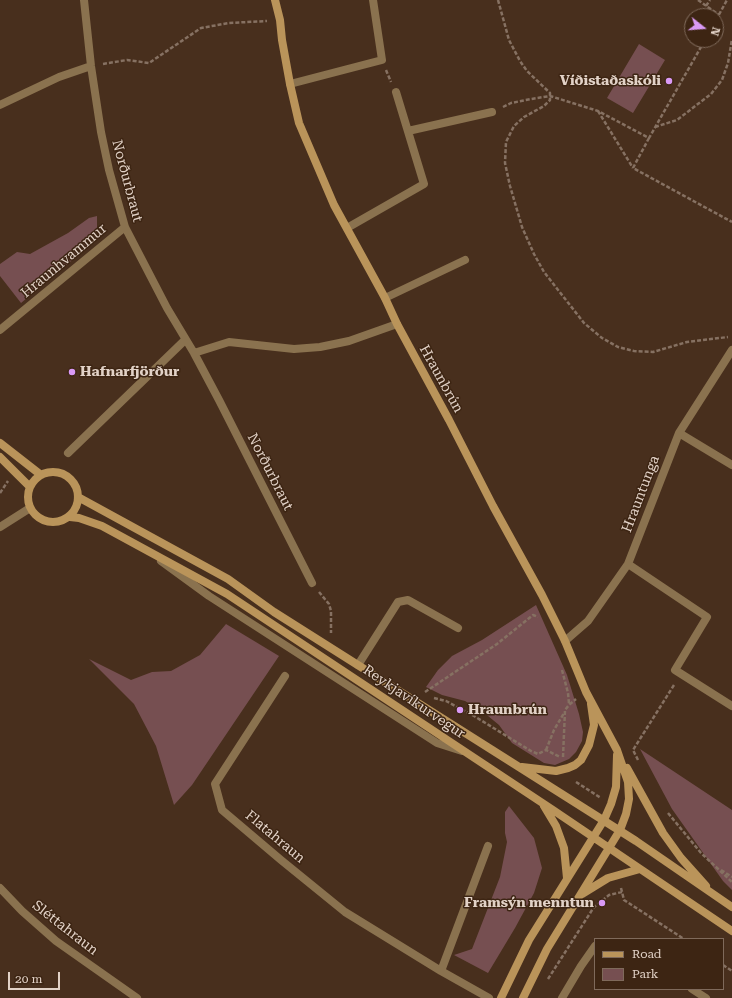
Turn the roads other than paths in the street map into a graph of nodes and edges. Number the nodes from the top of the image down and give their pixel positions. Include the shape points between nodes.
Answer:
1 (84, 0) edge
2 (275, 0) edge
3 (373, 0) edge
4 (91, 66) junction
5 (290, 84) junction
6 (396, 92) road end
7 (0, 105) edge
8 (492, 112) road end
9 (408, 130) junction
10 (125, 226) junction
11 (347, 228) junction
12 (465, 260) dead end
13 (385, 298) junction
14 (397, 324) junction
15 (0, 330) edge
16 (185, 340) junction
17 (732, 350) edge
18 (194, 352) junction
19 (679, 433) junction
20 (0, 443) edge
21 (68, 453) dead end
22 (0, 457) edge
23 (732, 465) edge
24 (41, 475) junction
25 (30, 486) junction
26 (78, 497) junction
27 (30, 508) junction
28 (70, 517) junction
29 (0, 526) edge
30 (144, 549) junction
31 (628, 564) junction
32 (312, 583) road end
33 (458, 628) dead end
34 (565, 641) junction
35 (358, 665) junction
36 (285, 676) dead end
37 (588, 696) junction
38 (732, 706) edge
39 (617, 750) junction
40 (467, 753) junction
41 (519, 767) junction
42 (543, 803) junction
43 (604, 820) junction
44 (620, 830) junction
45 (593, 837) junction
46 (488, 846) dead end
47 (609, 848) junction
48 (640, 869) junction
49 (567, 878) junction
50 (0, 888) edge
51 (581, 894) junction
52 (716, 897) junction
53 (732, 907) edge
54 (732, 931) edge
55 (594, 947) edge
56 (441, 971) junction
57 (694, 990) edge
58 (137, 998) edge
59 (489, 998) edge
60 (501, 998) edge
61 (523, 998) edge
62 (562, 998) edge
63 (706, 998) edge

1 - 4 street, Norðurbraut
2 - 5 main road, Hraunbrún
3 - 5 street via 382,60
4 - 7 street via 59,77
4 - 10 street, Norðurbraut via 107,162
5 - 11 main road, Hraunbrún via 299,123 334,205
6 - 9 street
8 - 9 street
9 - 11 street via 424,184
10 - 15 street, Hraunhvammur
10 - 16 street, Norðurbraut
11 - 13 main road, Hraunbrún
12 - 13 street
13 - 14 main road, Hraunbrún
14 - 18 street via 350,341 320,347 294,349 228,342
14 - 34 main road, Hraunbrún
16 - 18 street, Norðurbraut
16 - 21 street
17 - 19 street, Hrauntunga
18 - 32 street, Norðurbraut
19 - 23 street
19 - 31 street, Hrauntunga
20 - 24 main road
22 - 25 main road
24 - 25 main road
24 - 26 main road via 61,473 77,488
25 - 27 main road via 27,495
26 - 28 main road via 76,509
26 - 35 main road, Reykjavíkurvegur via 228,579 274,612
27 - 28 main road via 36,516 49,522 62,521
27 - 29 street
28 - 30 main road, Reykjavíkurvegur via 102,526
30 - 40 main road, Reykjavíkurvegur via 227,594
30 - 40 street via 209,596 437,743
31 - 34 street, Hrauntunga via 588,621
31 - 38 street via 707,617 675,670
33 - 35 street via 408,600 398,602
34 - 37 main road, Hraunbrún
35 - 41 main road, Reykjavíkurvegur
36 - 56 street, Flatahraun via 215,784 222,810 345,912
37 - 39 main road, Hraunbrún
37 - 41 main road via 594,725 589,745 581,760 575,765 556,771
39 - 43 main road, Hraunbrún via 616,787
39 - 44 main road, Hraunbrún via 628,782 629,799
39 - 52 main road via 663,833 681,858
40 - 42 main road, Reykjavíkurvegur
41 - 43 main road, Reykjavíkurvegur
42 - 45 main road, Reykjavíkurvegur
42 - 49 main road via 556,826 564,848
43 - 44 main road, Reykjavíkurvegur
43 - 45 main road, Hraunbrún
44 - 47 main road, Hraunbrún
44 - 52 main road, Reykjavíkurvegur
45 - 47 main road, Reykjavíkurvegur
45 - 49 main road
46 - 56 street
47 - 48 main road, Reykjavíkurvegur
47 - 51 main road
48 - 51 main road via 608,878
48 - 54 main road, Reykjavíkurvegur
49 - 60 main road via 529,940
50 - 58 street, Sléttahraun via 56,941
51 - 61 main road via 547,949
52 - 53 main road, Reykjavíkurvegur
55 - 62 street
56 - 59 street, Flatahraun
57 - 63 street

